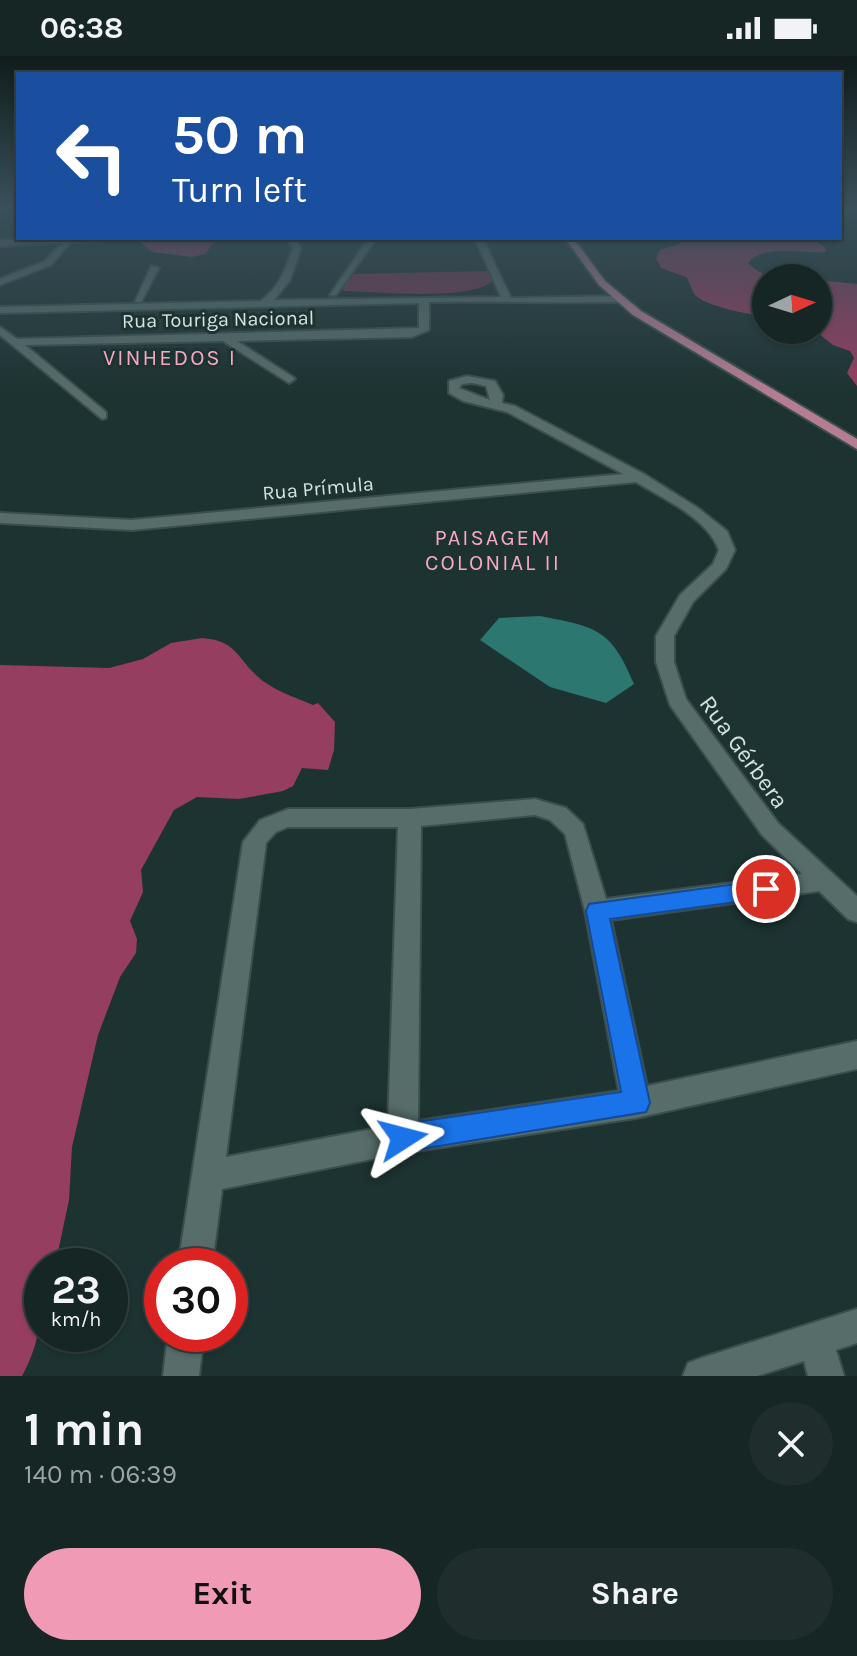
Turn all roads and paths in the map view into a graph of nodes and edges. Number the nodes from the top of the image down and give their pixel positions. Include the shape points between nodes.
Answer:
1 (29, 271) edge
2 (153, 271) edge
3 (288, 271) edge
4 (349, 271) edge
5 (494, 271) edge
6 (595, 271) edge
7 (0, 282) edge
8 (333, 293) junction
9 (278, 294) junction
10 (618, 299) junction
11 (138, 300) junction
12 (424, 300) junction
13 (496, 300) junction
14 (508, 301) junction
15 (81, 302) junction
16 (0, 303) edge
17 (263, 304) junction
18 (0, 310) edge
19 (59, 310) junction
20 (15, 332) edge
21 (224, 337) junction
22 (289, 379) dead end
23 (495, 405) dead end
24 (102, 415) dead end
25 (857, 445) edge
26 (639, 477) junction
27 (0, 518) edge
28 (410, 818) junction
29 (822, 881) junction
30 (597, 911) junction
31 (857, 912) edge
32 (857, 1055) edge
33 (636, 1103) junction
34 (403, 1138) junction
35 (206, 1176) junction
36 (197, 1248) edge
37 (857, 1326) edge
38 (815, 1338) junction
39 (184, 1352) edge
40 (181, 1376) edge
41 (701, 1376) edge
42 (826, 1376) edge

1 - 7 street
2 - 11 street
3 - 9 street
4 - 8 street
5 - 14 street
6 - 10 main road
8 - 9 street
8 - 13 street via 456,293
9 - 11 street
9 - 17 street
10 - 14 street
10 - 25 main road via 656,327
11 - 15 street
12 - 13 street
12 - 17 street
12 - 21 street, Rua Touriga Nacional via 426,326 421,332
13 - 14 street
15 - 16 street
15 - 19 street
17 - 19 street
18 - 19 street
19 - 20 street
20 - 21 street, Rua Touriga Nacional
20 - 24 street
21 - 22 street
23 - 26 street, Rua Gérbera
26 - 27 street, Rua Prímula via 132,525
26 - 29 street, Rua Gérbera via 721,534 727,550 720,566 686,599 665,636 665,662 677,700 770,829
28 - 30 street via 535,807 558,814 575,830
28 - 34 street
28 - 35 street via 288,818 261,830 255,842
29 - 30 street
29 - 31 street, Rua Gérbera
30 - 33 street
32 - 33 street
33 - 34 street
34 - 35 street
35 - 36 street
37 - 38 street
38 - 41 street
38 - 42 street
39 - 40 street

